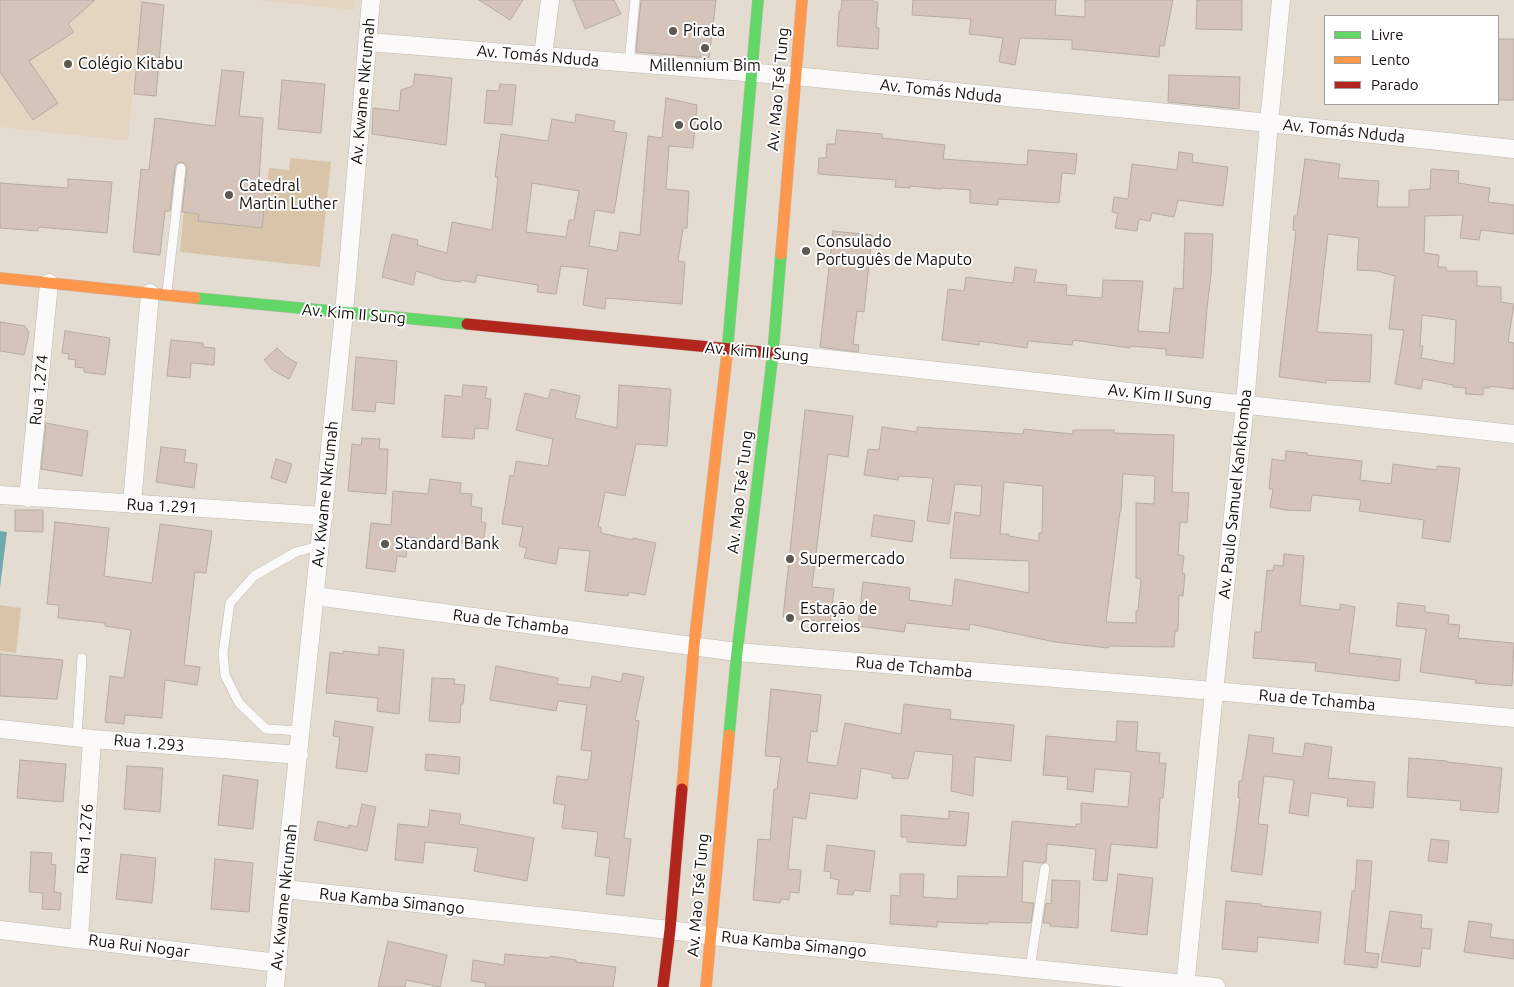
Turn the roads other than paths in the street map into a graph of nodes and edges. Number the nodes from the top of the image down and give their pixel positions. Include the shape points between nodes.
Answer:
1 (371, 0) edge
2 (550, 0) edge
3 (635, 0) edge
4 (758, 0) edge
5 (802, 0) edge
6 (1281, 0) edge
7 (368, 42) junction
8 (543, 56) junction
9 (629, 64) junction
10 (753, 74) junction
11 (795, 76) junction
12 (1269, 123) junction
13 (1514, 149) edge
14 (181, 168) dead end
15 (0, 278) edge
16 (49, 283) junction
17 (159, 294) junction
18 (344, 312) junction
19 (728, 349) junction
20 (773, 353) junction
21 (1246, 404) junction
22 (1514, 434) edge
23 (0, 495) edge
24 (28, 498) junction
25 (132, 504) junction
26 (324, 516) junction
27 (319, 546) junction
28 (315, 596) junction
29 (694, 646) junction
30 (737, 652) junction
31 (82, 658) dead end
32 (1214, 691) junction
33 (1514, 718) edge
34 (0, 729) edge
35 (301, 731) junction
36 (84, 738) junction
37 (299, 756) junction
38 (1045, 868) dead end
39 (284, 889) junction
40 (0, 930) edge
41 (670, 930) junction
42 (711, 935) junction
43 (79, 939) junction
44 (278, 963) junction
45 (1030, 968) junction
46 (1185, 986) edge
47 (275, 987) edge
48 (663, 987) edge
49 (706, 987) edge
50 (1216, 987) edge

1 - 7 street, Av. Kwame Nkrumah
2 - 8 street
3 - 9 lane
4 - 10 main road, Av. Mao Tsé Tung
5 - 11 main road, Av. Mao Tsé Tung
6 - 12 street, Av. Paulo Samuel Kankhomba
7 - 8 street, Av. Tomás Nduda
7 - 18 street, Av. Kwame Nkrumah
8 - 9 street, Av. Tomás Nduda
9 - 10 street, Av. Tomás Nduda
10 - 11 street, Av. Tomás Nduda
10 - 19 main road, Av. Mao Tsé Tung
11 - 12 street, Av. Tomás Nduda
11 - 20 main road, Av. Mao Tsé Tung
12 - 13 street, Av. Tomás Nduda
12 - 21 street, Av. Paulo Samuel Kankhomba
14 - 17 lane
15 - 16 main road, Av. Kim II Sung
16 - 17 main road, Av. Kim II Sung
16 - 24 street, Rua 1.274
17 - 18 main road, Av. Kim II Sung
17 - 25 street
18 - 19 main road, Av. Kim II Sung
18 - 26 street, Av. Kwame Nkrumah
19 - 20 main road, Av. Kim II Sung
19 - 29 main road, Av. Mao Tsé Tung
20 - 21 street, Av. Kim II Sung
20 - 30 main road, Av. Mao Tsé Tung
21 - 22 street, Av. Kim II Sung
21 - 32 street, Av. Paulo Samuel Kankhomba
23 - 24 street, Rua 1.291
24 - 25 street, Rua 1.291
25 - 26 street, Rua 1.291
26 - 27 street, Av. Kwame Nkrumah
27 - 28 street, Av. Kwame Nkrumah
27 - 35 lane via 296,552 254,576 230,602 223,653 225,675 240,704 266,728
28 - 29 street, Rua de Tchamba
28 - 35 street, Av. Kwame Nkrumah
29 - 30 street, Rua de Tchamba
29 - 41 main road, Av. Mao Tsé Tung
30 - 32 street, Rua de Tchamba
30 - 42 main road, Av. Mao Tsé Tung
31 - 36 lane
32 - 33 street, Rua de Tchamba
32 - 46 street, Av. Paulo Samuel Kankhomba
34 - 36 street, Rua 1.293
35 - 37 street, Av. Kwame Nkrumah
36 - 37 street, Rua 1.293
36 - 43 street, Rua 1.276
37 - 39 street, Av. Kwame Nkrumah
38 - 45 lane
39 - 41 street, Rua Kamba Simango
39 - 44 street, Av. Kwame Nkrumah
40 - 43 street, Rua Rui Nogar
41 - 42 street, Rua Kamba Simango
41 - 48 main road, Av. Mao Tsé Tung
42 - 45 street, Rua Kamba Simango
42 - 49 main road, Av. Mao Tsé Tung
43 - 44 street, Rua Rui Nogar
44 - 47 street, Av. Kwame Nkrumah
45 - 46 street, Rua Kamba Simango
46 - 50 street, Rua Kamba Simango

